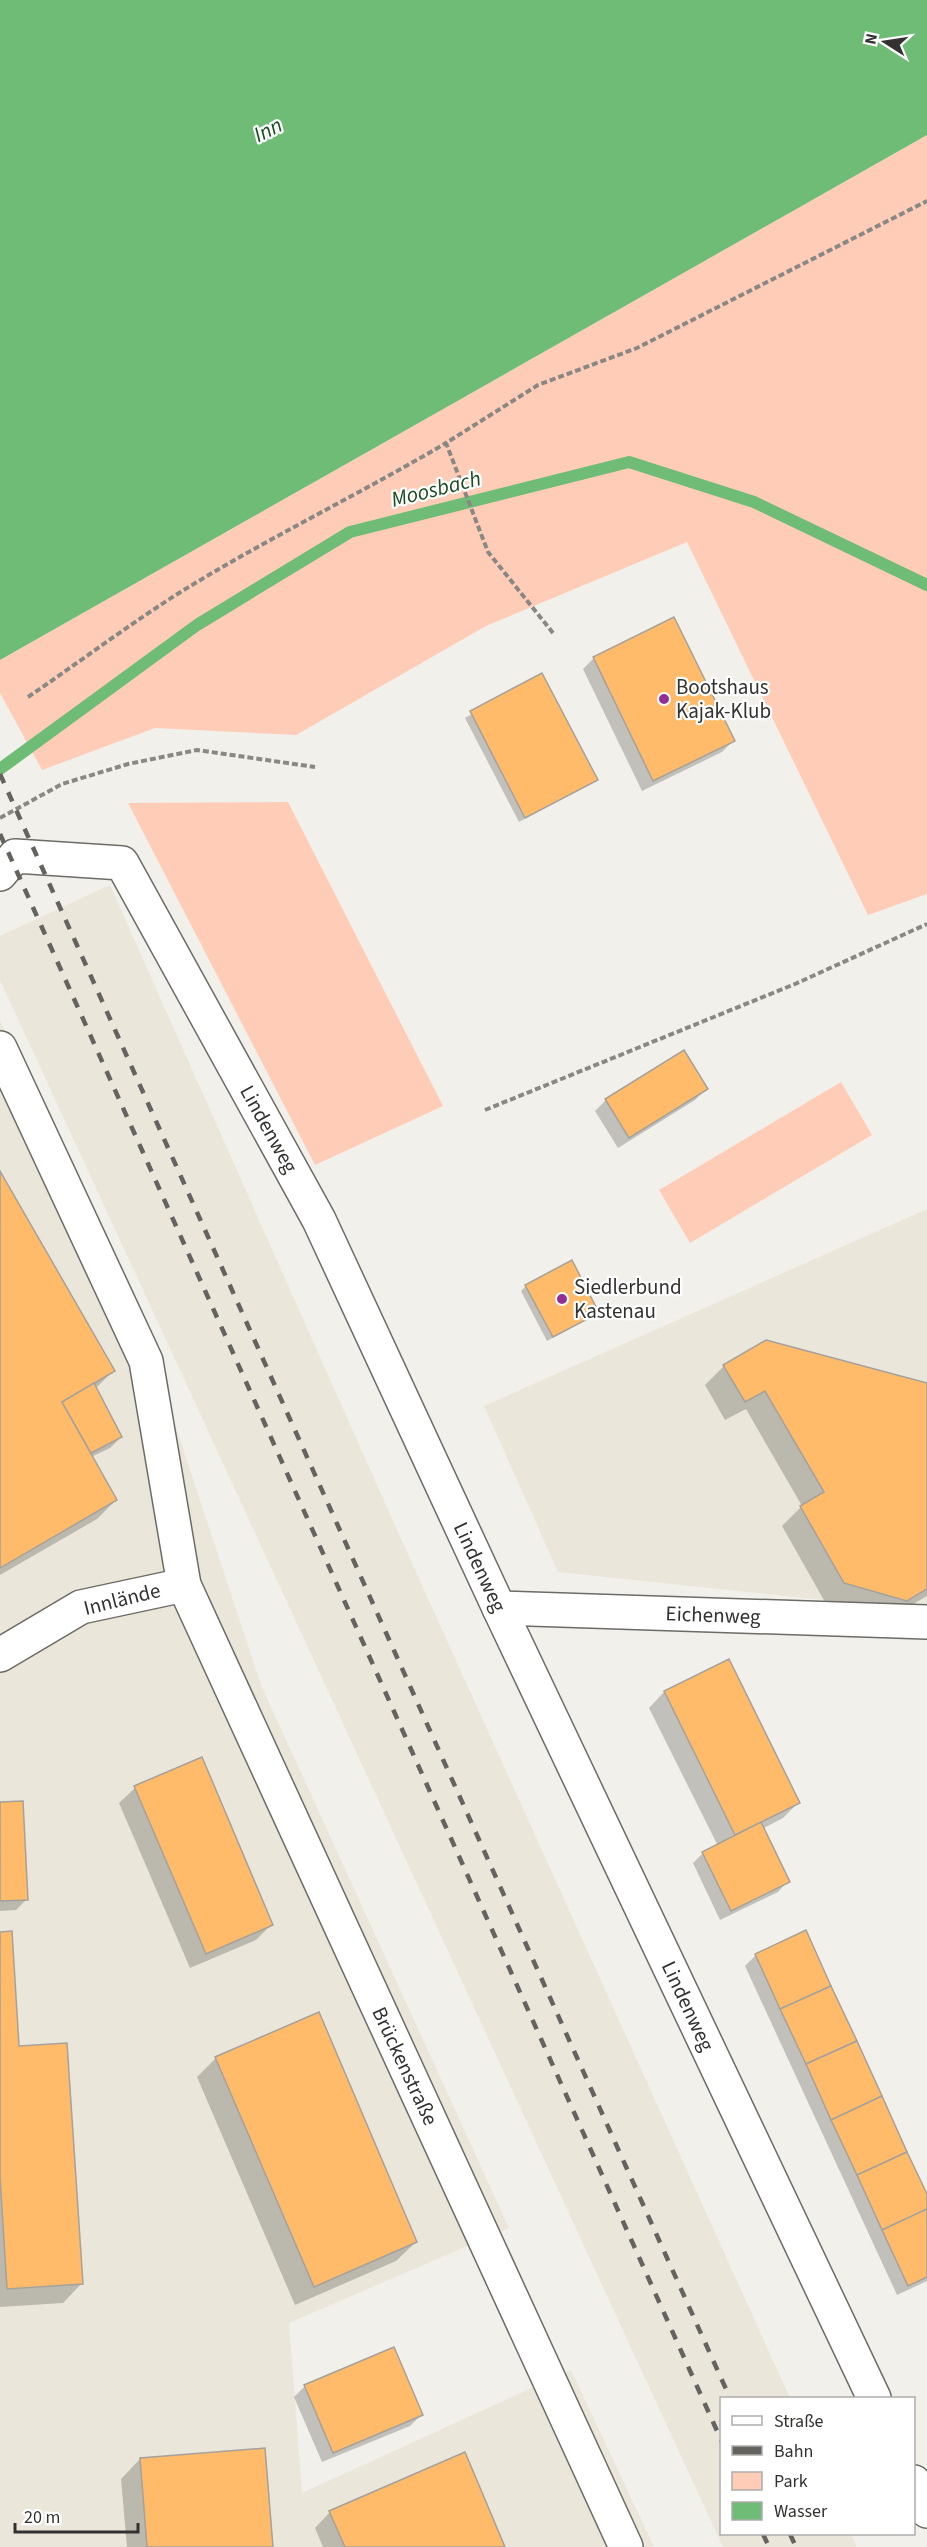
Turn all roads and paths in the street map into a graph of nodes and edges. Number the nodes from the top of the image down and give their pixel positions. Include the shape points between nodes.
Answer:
1 (927, 201) edge
2 (446, 443) junction
3 (553, 633) dead end
4 (28, 697) dead end
5 (315, 767) dead end
6 (0, 818) edge
7 (0, 874) edge
8 (927, 924) edge
9 (0, 1048) edge
10 (485, 1110) dead end
11 (184, 1585) junction
12 (499, 1608) junction
13 (927, 1622) edge
14 (0, 1655) edge
15 (874, 2397) edge
16 (915, 2484) edge
17 (927, 2511) edge
18 (626, 2547) edge

1 - 2 path via 638,348 538,385
2 - 3 path via 488,552
2 - 4 path via 177,594
5 - 6 path via 197,750 128,764 62,784
7 - 12 street, Lindenweg via 15,856 122,863 319,1220
8 - 10 path via 795,984
9 - 11 street via 146,1361
11 - 14 street, Innlände via 81,1607
11 - 18 street, Brückenstraße
12 - 13 street, Eichenweg
12 - 15 street, Lindenweg
16 - 17 street

